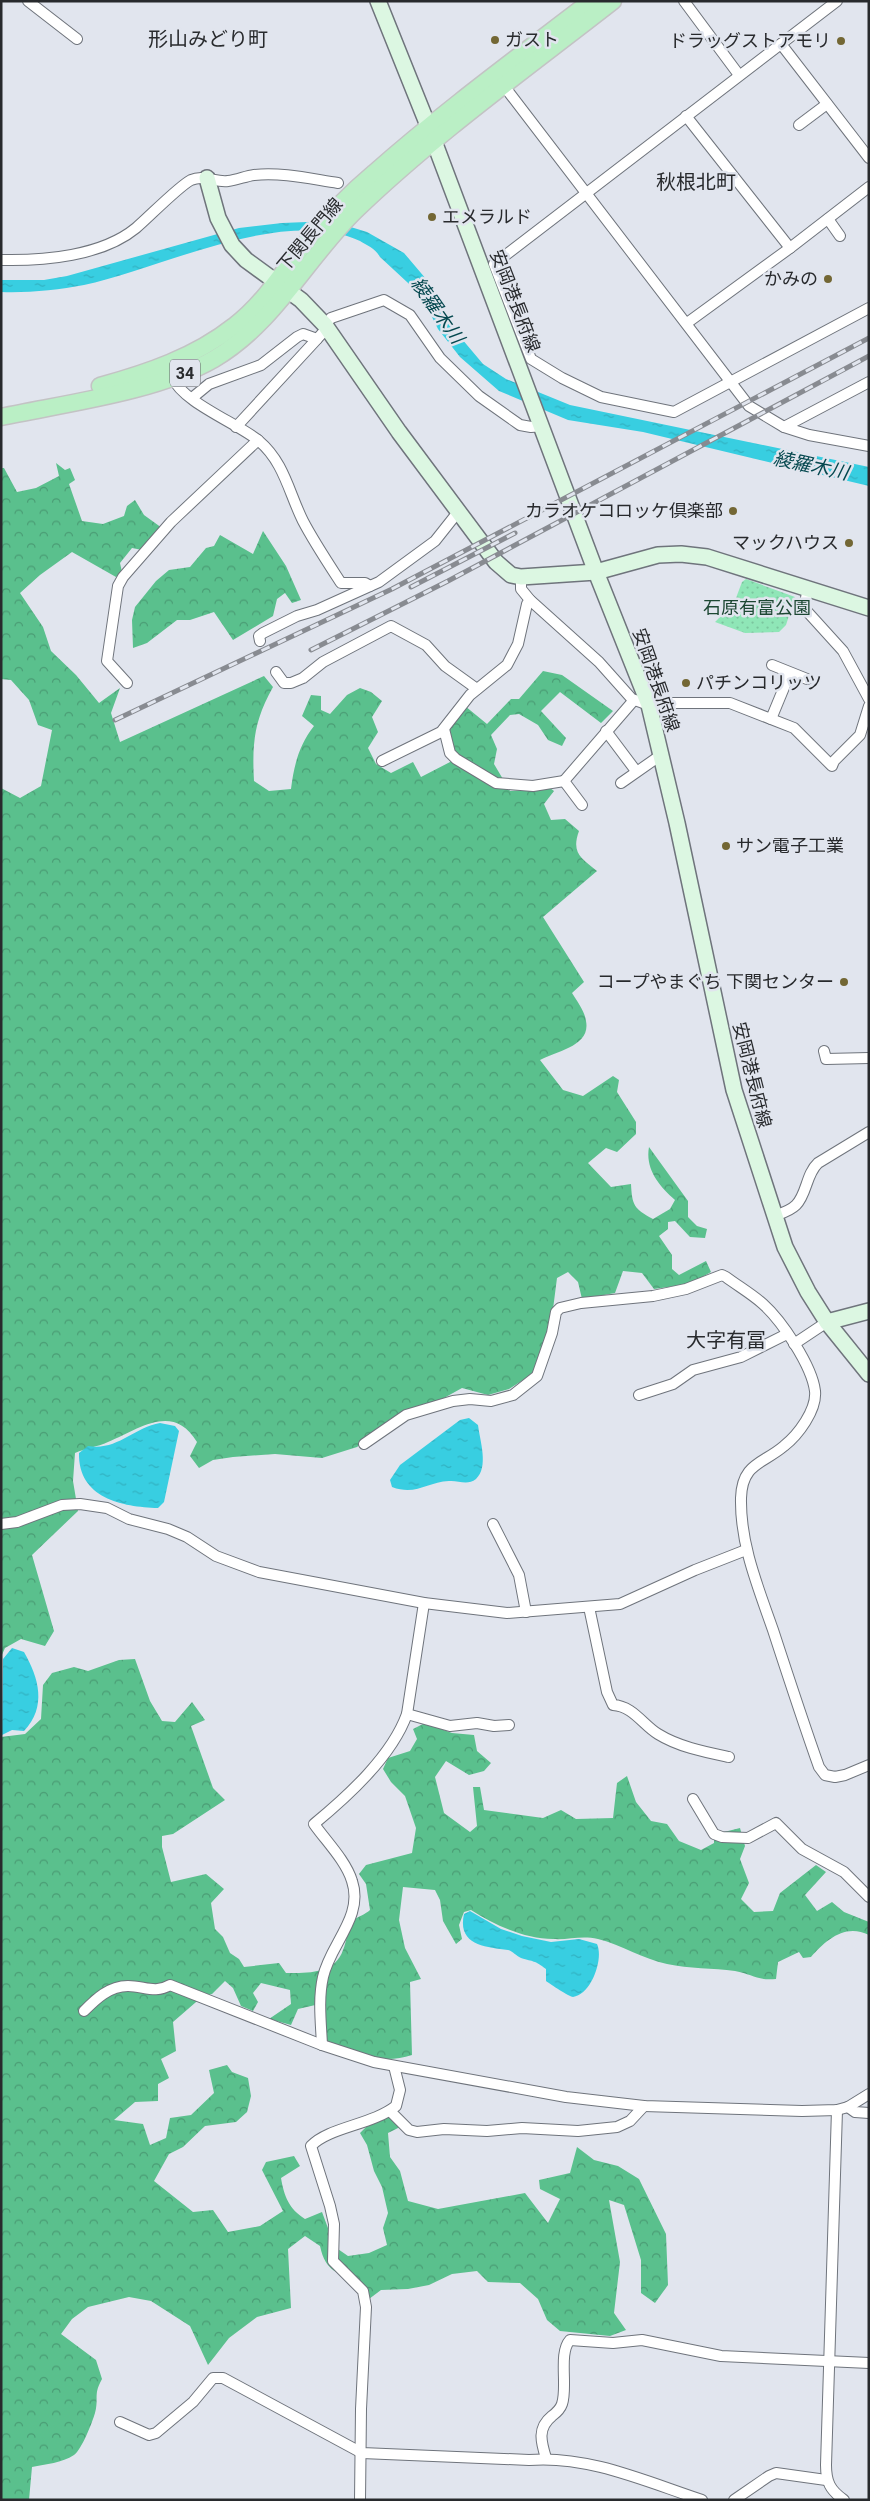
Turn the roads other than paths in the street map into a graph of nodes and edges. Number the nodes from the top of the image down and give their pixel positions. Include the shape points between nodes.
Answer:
1 (28, 1) edge
2 (378, 1) edge
3 (613, 1) edge
4 (684, 1) edge
5 (837, 1) edge
6 (585, 3) edge
7 (77, 39) dead end
8 (781, 44) junction
9 (739, 75) junction
10 (500, 80) junction
11 (827, 104) junction
12 (686, 116) junction
13 (799, 125) dead end
14 (431, 135) junction
15 (869, 158) edge
16 (207, 178) junction
17 (338, 183) dead end
18 (869, 187) edge
19 (586, 192) junction
20 (828, 219) junction
21 (840, 236) dead end
22 (790, 248) junction
23 (1, 260) edge
24 (283, 286) junction
25 (869, 308) edge
26 (687, 323) junction
27 (323, 331) junction
28 (173, 378) junction
29 (731, 382) junction
30 (869, 382) edge
31 (192, 398) junction
32 (1, 416) edge
33 (542, 423) junction
34 (236, 427) junction
35 (784, 427) junction
36 (258, 440) junction
37 (869, 446) edge
38 (458, 512) junction
39 (596, 572) junction
40 (521, 577) junction
41 (370, 586) junction
42 (808, 588) junction
43 (530, 600) junction
44 (869, 608) edge
45 (260, 641) dead end
46 (772, 665) dead end
47 (276, 672) dead end
48 (790, 673) junction
49 (807, 679) dead end
50 (127, 683) dead end
51 (477, 689) junction
52 (869, 699) edge
53 (634, 700) junction
54 (649, 705) junction
55 (869, 706) edge
56 (771, 719) junction
57 (444, 729) junction
58 (606, 730) junction
59 (661, 755) junction
60 (382, 761) dead end
61 (636, 771) junction
62 (564, 781) junction
63 (621, 783) dead end
64 (582, 805) dead end
65 (824, 1050) dead end
66 (869, 1058) edge
67 (869, 1132) edge
68 (774, 1216) junction
69 (869, 1311) edge
70 (827, 1322) junction
71 (787, 1334) junction
72 (794, 1344) junction
73 (869, 1374) edge
74 (639, 1395) dead end
75 (364, 1444) dead end
76 (1, 1524) edge
77 (492, 1524) dead end
78 (746, 1550) junction
79 (424, 1603) junction
80 (589, 1607) junction
81 (526, 1612) junction
82 (407, 1714) junction
83 (509, 1725) dead end
84 (729, 1757) dead end
85 (869, 1765) edge
86 (693, 1799) dead end
87 (869, 1897) edge
88 (84, 2011) dead end
89 (322, 2045) junction
90 (394, 2066) junction
91 (869, 2094) edge
92 (644, 2106) junction
93 (848, 2107) junction
94 (390, 2110) junction
95 (837, 2110) junction
96 (869, 2113) edge
97 (828, 2361) junction
98 (869, 2362) edge
99 (120, 2422) dead end
100 (362, 2453) junction
101 (546, 2458) junction
102 (826, 2480) junction
103 (360, 2500) edge
104 (702, 2500) edge
105 (734, 2500) edge
106 (844, 2500) edge

1 - 7 street
2 - 14 main road, 安岡港長府線
3 - 10 main road, 下関長門線 / 34
4 - 9 street
5 - 8 street
6 - 10 main road, 下関長門線 / 34
8 - 9 street
8 - 11 street
9 - 12 street
10 - 14 main road, 下関長門線 / 34
10 - 19 street
11 - 13 street
11 - 15 street
12 - 19 street
12 - 22 street
14 - 24 main road, 下関長門線 / 34
14 - 24 main road, 下関長門線 / 34 via 374,172 336,209 306,242
14 - 33 main road, 安岡港長府線
16 - 17 street via 227,182 254,175 280,175
16 - 23 street via 191,180 116,241 58,256
16 - 24 main road via 224,234 240,254
18 - 20 street
19 - 26 street
19 - 29 street via 494,264 531,359 601,397 674,412
20 - 21 street
20 - 22 street
22 - 26 street
24 - 27 main road
24 - 28 main road, 下関長門線 / 34 via 259,324 231,348
24 - 32 main road, 下関長門線 / 34 via 234,326 194,352 130,377
25 - 29 street
26 - 29 street
27 - 31 street via 303,334 261,365 209,384
27 - 33 street via 331,318 384,300 410,315 440,358 478,396 520,425 530,427
27 - 34 street
27 - 38 main road
28 - 31 street via 175,384
28 - 32 main road, 下関長門線 / 34
29 - 35 street via 749,406
30 - 35 street
31 - 34 street
33 - 39 main road, 安岡港長府線
34 - 36 street
35 - 37 street
36 - 41 street via 283,470 302,519 341,583
36 - 50 street via 171,522 118,586 107,661
38 - 40 main road via 502,569
38 - 41 street via 435,541
39 - 40 main road
39 - 42 main road via 637,560 681,554 707,557
39 - 54 main road, 安岡港長府線
40 - 43 street via 521,589
41 - 45 street via 297,616 259,636
42 - 44 main road
42 - 52 street via 804,608 842,651
43 - 51 street via 514,655
43 - 53 street via 599,662
46 - 48 street
47 - 51 street via 284,683 291,683 391,626 426,645 445,666
48 - 49 street
48 - 56 street
51 - 57 street
53 - 54 street
53 - 58 street
54 - 56 street via 730,703
54 - 59 main road, 安岡港長府線
55 - 56 street via 860,735 832,766 794,728
57 - 60 street
57 - 62 street via 450,753 496,783 533,786
58 - 61 street
58 - 62 street
59 - 61 street
59 - 68 main road, 安岡港長府線 via 734,1090
61 - 63 street
62 - 64 street
65 - 66 street via 826,1059
67 - 68 street via 818,1163 800,1201 790,1210
68 - 70 main road, 安岡港長府線 via 784,1246
69 - 70 main road
70 - 72 street
70 - 73 main road, 安岡港長府線
71 - 72 street
71 - 74 street via 741,1358 693,1370 672,1384
71 - 75 street via 763,1304 722,1275 686,1289 652,1296 560,1308 556,1312 537,1376 513,1395 491,1401 453,1401 406,1415
72 - 78 street via 815,1392 813,1407 784,1446 756,1463 742,1484
76 - 79 street via 17,1522 62,1505 108,1508 128,1519 187,1537 216,1556 259,1572
77 - 81 street via 519,1575
78 - 80 street via 620,1604
78 - 85 street via 820,1767 825,1775 836,1777
79 - 81 street via 507,1613
79 - 82 street
80 - 81 street
80 - 84 street via 607,1692 613,1704 622,1705 666,1738
82 - 83 street via 450,1726 477,1722
82 - 89 street via 394,1740 354,1790 314,1824 352,1880 354,1895 354,1910 323,1976 320,1995
86 - 87 street via 718,1837 748,1838 776,1823 802,1849 844,1872
88 - 89 street via 101,1994 117,1988 127,1986 155,1990 170,1985
89 - 90 street
90 - 92 street via 566,2097
90 - 94 street via 400,2096 396,2106
91 - 93 street
92 - 94 street via 630,2121 617,2127 578,2131 522,2128 417,2132 409,2130
92 - 95 street
93 - 95 street
93 - 96 street via 855,2112
94 - 100 street via 369,2122 318,2140 311,2146 332,2215 333,2261 363,2290 366,2307
95 - 97 street
97 - 98 street
97 - 101 street via 721,2356 642,2340 614,2343 570,2340 565,2348 562,2403 541,2430
97 - 102 street
99 - 100 street via 149,2435 156,2433 193,2402 213,2378 223,2378
100 - 101 street
100 - 103 street
101 - 104 street via 576,2461 610,2470
102 - 105 street via 776,2473
102 - 106 street

